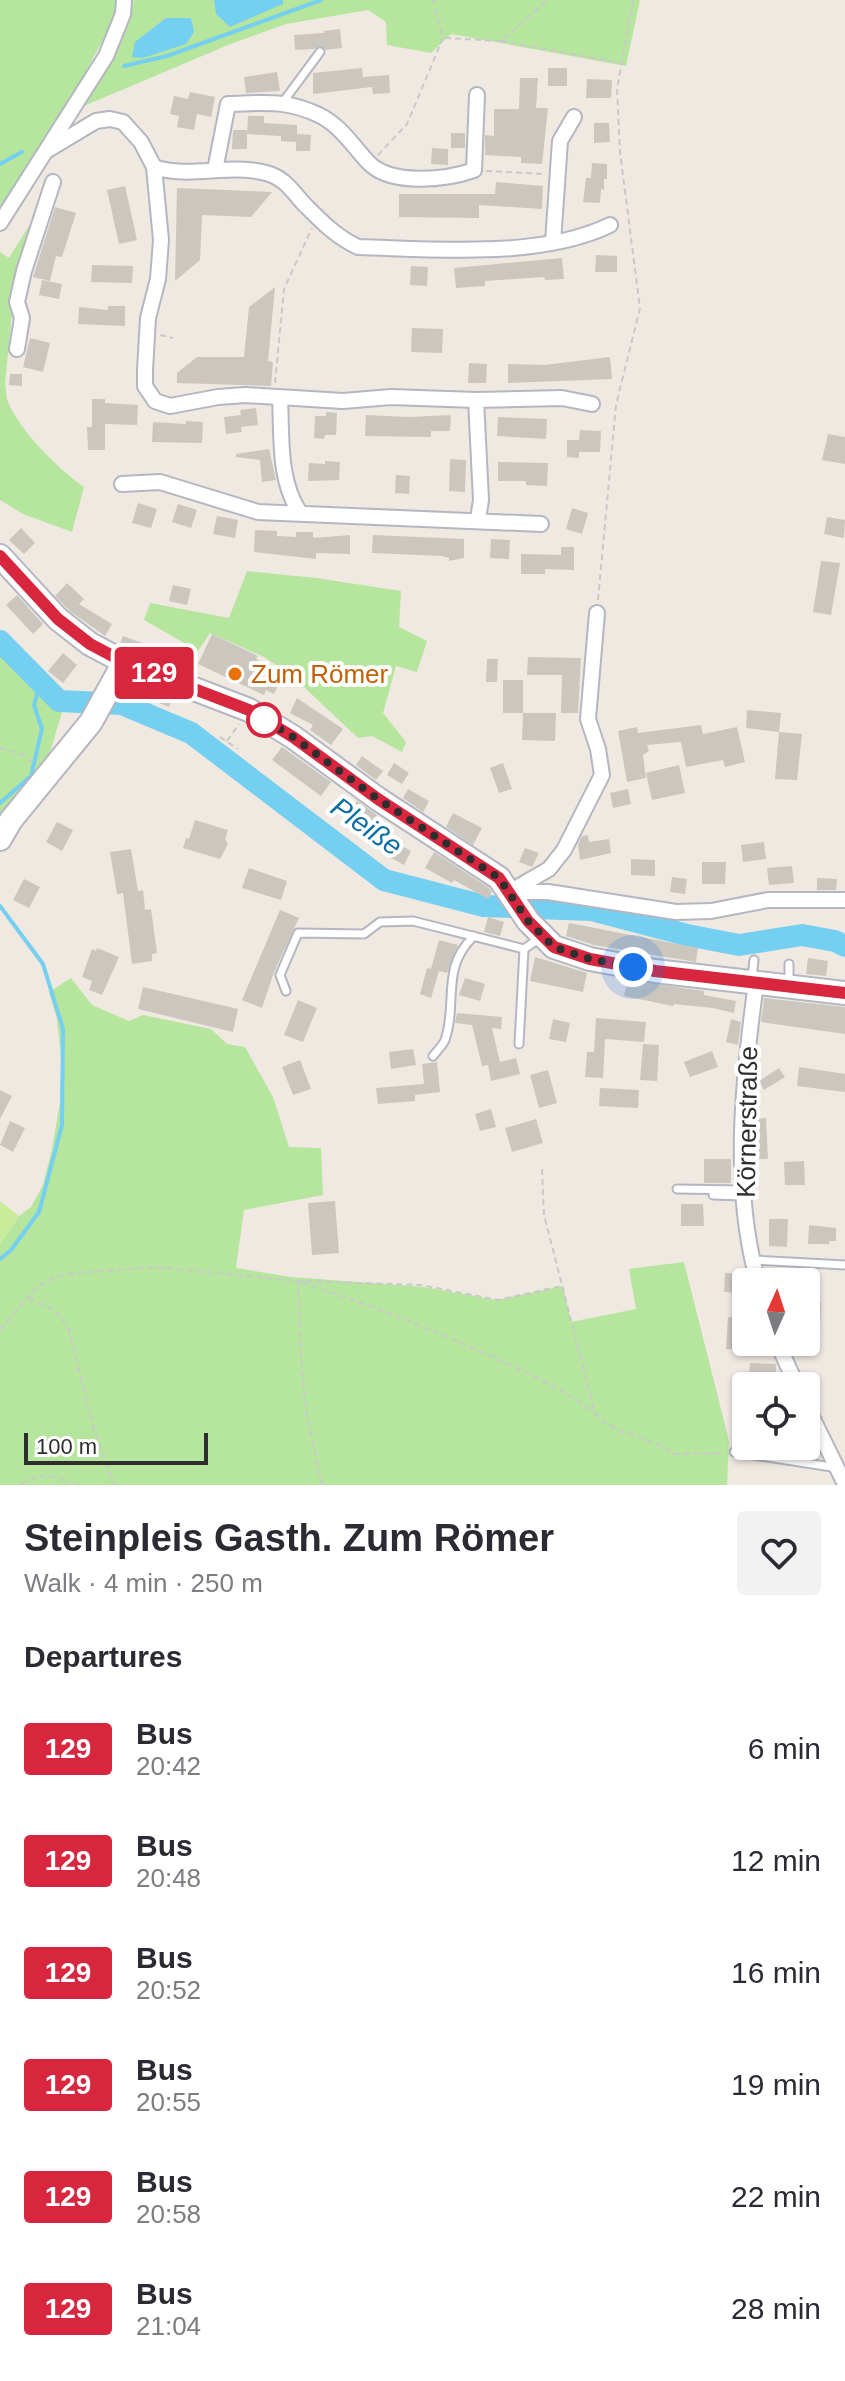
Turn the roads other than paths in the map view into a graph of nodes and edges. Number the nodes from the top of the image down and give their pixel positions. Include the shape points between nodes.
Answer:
1 (124, 0) edge
2 (320, 52) dead end
3 (477, 95) dead end
4 (283, 102) junction
5 (574, 117) dead end
6 (46, 151) junction
7 (154, 167) junction
8 (215, 170) junction
9 (29, 178) junction
10 (0, 223) edge
11 (610, 225) dead end
12 (553, 242) junction
13 (17, 349) dead end
14 (276, 399) junction
15 (476, 400) junction
16 (592, 404) dead end
17 (122, 484) dead end
18 (300, 513) junction
19 (478, 519) junction
20 (541, 524) dead end
21 (0, 556) edge
22 (597, 613) road end
23 (124, 662) junction
24 (0, 839) edge
25 (512, 895) junction
26 (845, 900) edge
27 (531, 935) junction
28 (474, 936) junction
29 (754, 975) junction
30 (286, 991) dead end
31 (845, 993) edge
32 (519, 1044) dead end
33 (433, 1056) dead end
34 (677, 1189) dead end
35 (744, 1193) junction
36 (713, 1195) dead end
37 (752, 1260) junction
38 (845, 1265) edge
39 (754, 1268) edge
40 (820, 1430) edge
41 (788, 1460) edge
42 (842, 1468) edge
43 (845, 1484) edge

1 - 6 street via 106,56
2 - 4 lane
3 - 4 street via 474,170 452,178 389,177 321,116
4 - 8 street via 228,104
5 - 12 street via 560,141
6 - 7 street via 96,121 110,119 123,122
6 - 9 street
7 - 8 street via 169,172
7 - 14 street via 161,240 148,318 145,386 155,401 170,406 245,395
8 - 12 street via 267,173 288,183 341,239 358,247 497,249
9 - 10 street
9 - 13 street via 50,188 17,302 22,318
11 - 12 street via 586,237
14 - 15 street
14 - 18 street via 291,500
15 - 16 street via 562,398
15 - 19 street
17 - 18 street via 160,482 258,512
18 - 19 street
19 - 20 street
21 - 23 main road via 58,619
22 - 25 street via 588,719 602,775 564,850 549,869
23 - 24 main road via 91,722
23 - 25 main road via 249,710 499,878
25 - 26 street via 548,892 676,912 768,900
25 - 27 main road
27 - 28 lane
27 - 29 main road via 590,959 655,971
27 - 32 lane
28 - 30 lane via 413,921 380,922 364,934 298,933 280,975
28 - 33 lane via 454,966 444,1041
29 - 31 main road via 789,975
29 - 35 street, Körnerstraße via 744,1085
34 - 35 lane
35 - 36 lane
35 - 37 street, Körnerstraße
37 - 38 lane
37 - 39 street, Körnerstraße
40 - 42 street
41 - 42 lane
42 - 43 street

